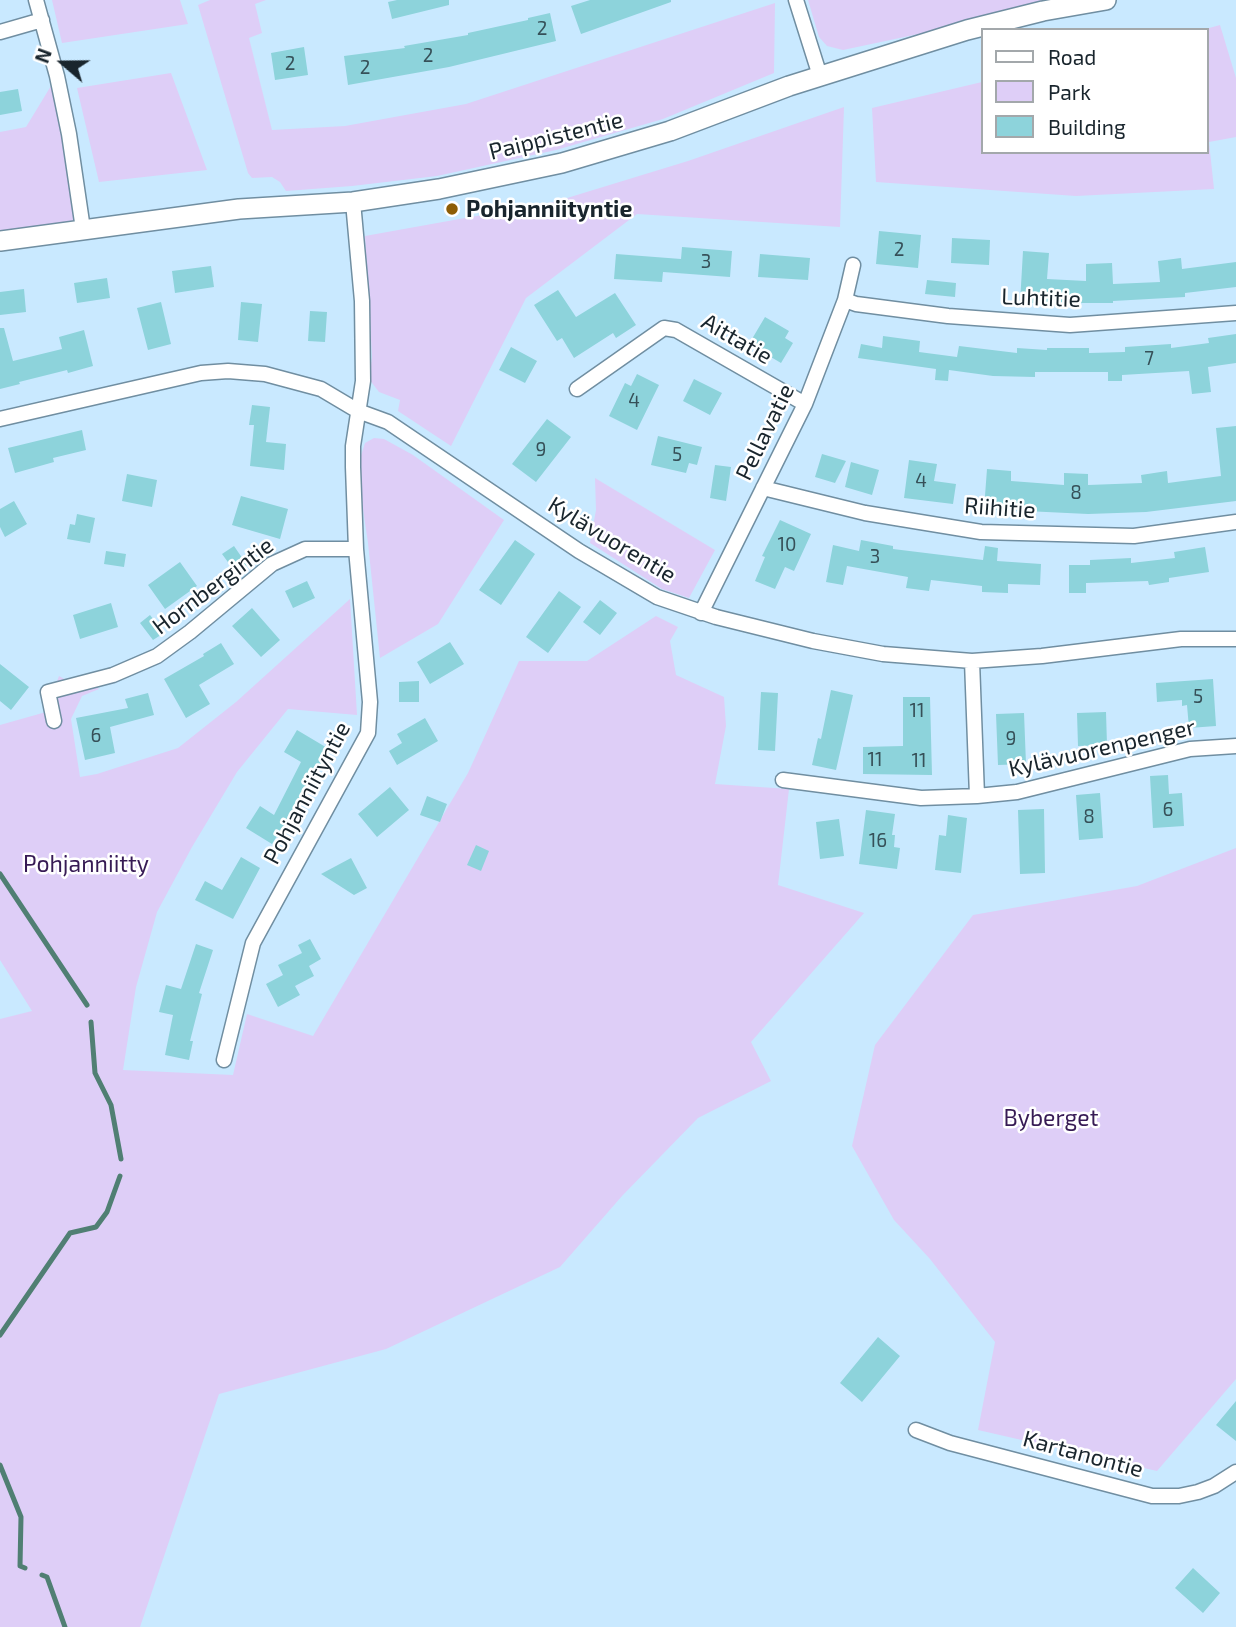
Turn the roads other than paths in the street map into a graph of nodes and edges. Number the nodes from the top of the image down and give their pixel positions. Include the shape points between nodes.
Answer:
1 (36, 0) edge
2 (796, 0) edge
3 (1107, 0) edge
4 (42, 20) junction
5 (0, 32) edge
6 (820, 76) junction
7 (353, 202) junction
8 (83, 229) junction
9 (0, 242) edge
10 (853, 265) dead end
11 (845, 300) junction
12 (1236, 313) edge
13 (577, 389) dead end
14 (805, 404) junction
15 (358, 411) junction
16 (0, 419) edge
17 (763, 488) junction
18 (1236, 522) edge
19 (356, 549) junction
20 (701, 613) junction
21 (1236, 639) edge
22 (972, 661) junction
23 (54, 721) dead end
24 (1236, 746) edge
25 (783, 780) dead end
26 (977, 796) junction
27 (224, 1060) dead end
28 (916, 1430) dead end
29 (1236, 1472) edge

1 - 4 street
2 - 6 street
3 - 6 street, Paippistentie via 967,30
4 - 5 street
4 - 8 street via 69,134
6 - 7 street, Paippistentie via 670,131 562,163
7 - 8 street, Paippistentie via 239,209
7 - 15 street, Pohjanniityntie via 362,301 363,381
8 - 9 street, Paippistentie
10 - 11 street, Pellavatie
11 - 12 street, Luhtitie via 948,316 1070,325
11 - 14 street, Pellavatie
13 - 14 street, Aittatie via 664,328 676,330
14 - 17 street, Pellavatie
15 - 16 street, Kylävuorentie via 321,389 265,374 228,371 201,373
15 - 19 street, Pohjanniityntie via 352,446
15 - 20 street, Kylävuorentie via 388,422 579,551 657,597
17 - 18 street, Riihitie via 864,513 981,532 1134,536
17 - 20 street, Pellavatie
19 - 23 street, Hornbergintie via 305,549 272,564 157,656 113,675 48,692
19 - 27 street, Pohjanniityntie via 370,702 368,733 253,943
20 - 22 street, Kylävuorentie via 859,650
21 - 22 street, Kylävuorentie via 1181,639
22 - 26 street, Kylävuorenpenger
24 - 26 street, Kylävuorenpenger via 1190,749 1017,792
25 - 26 street, Kylävuorenpenger via 921,798
28 - 29 street, Kartanontie via 1152,1496 1198,1492

